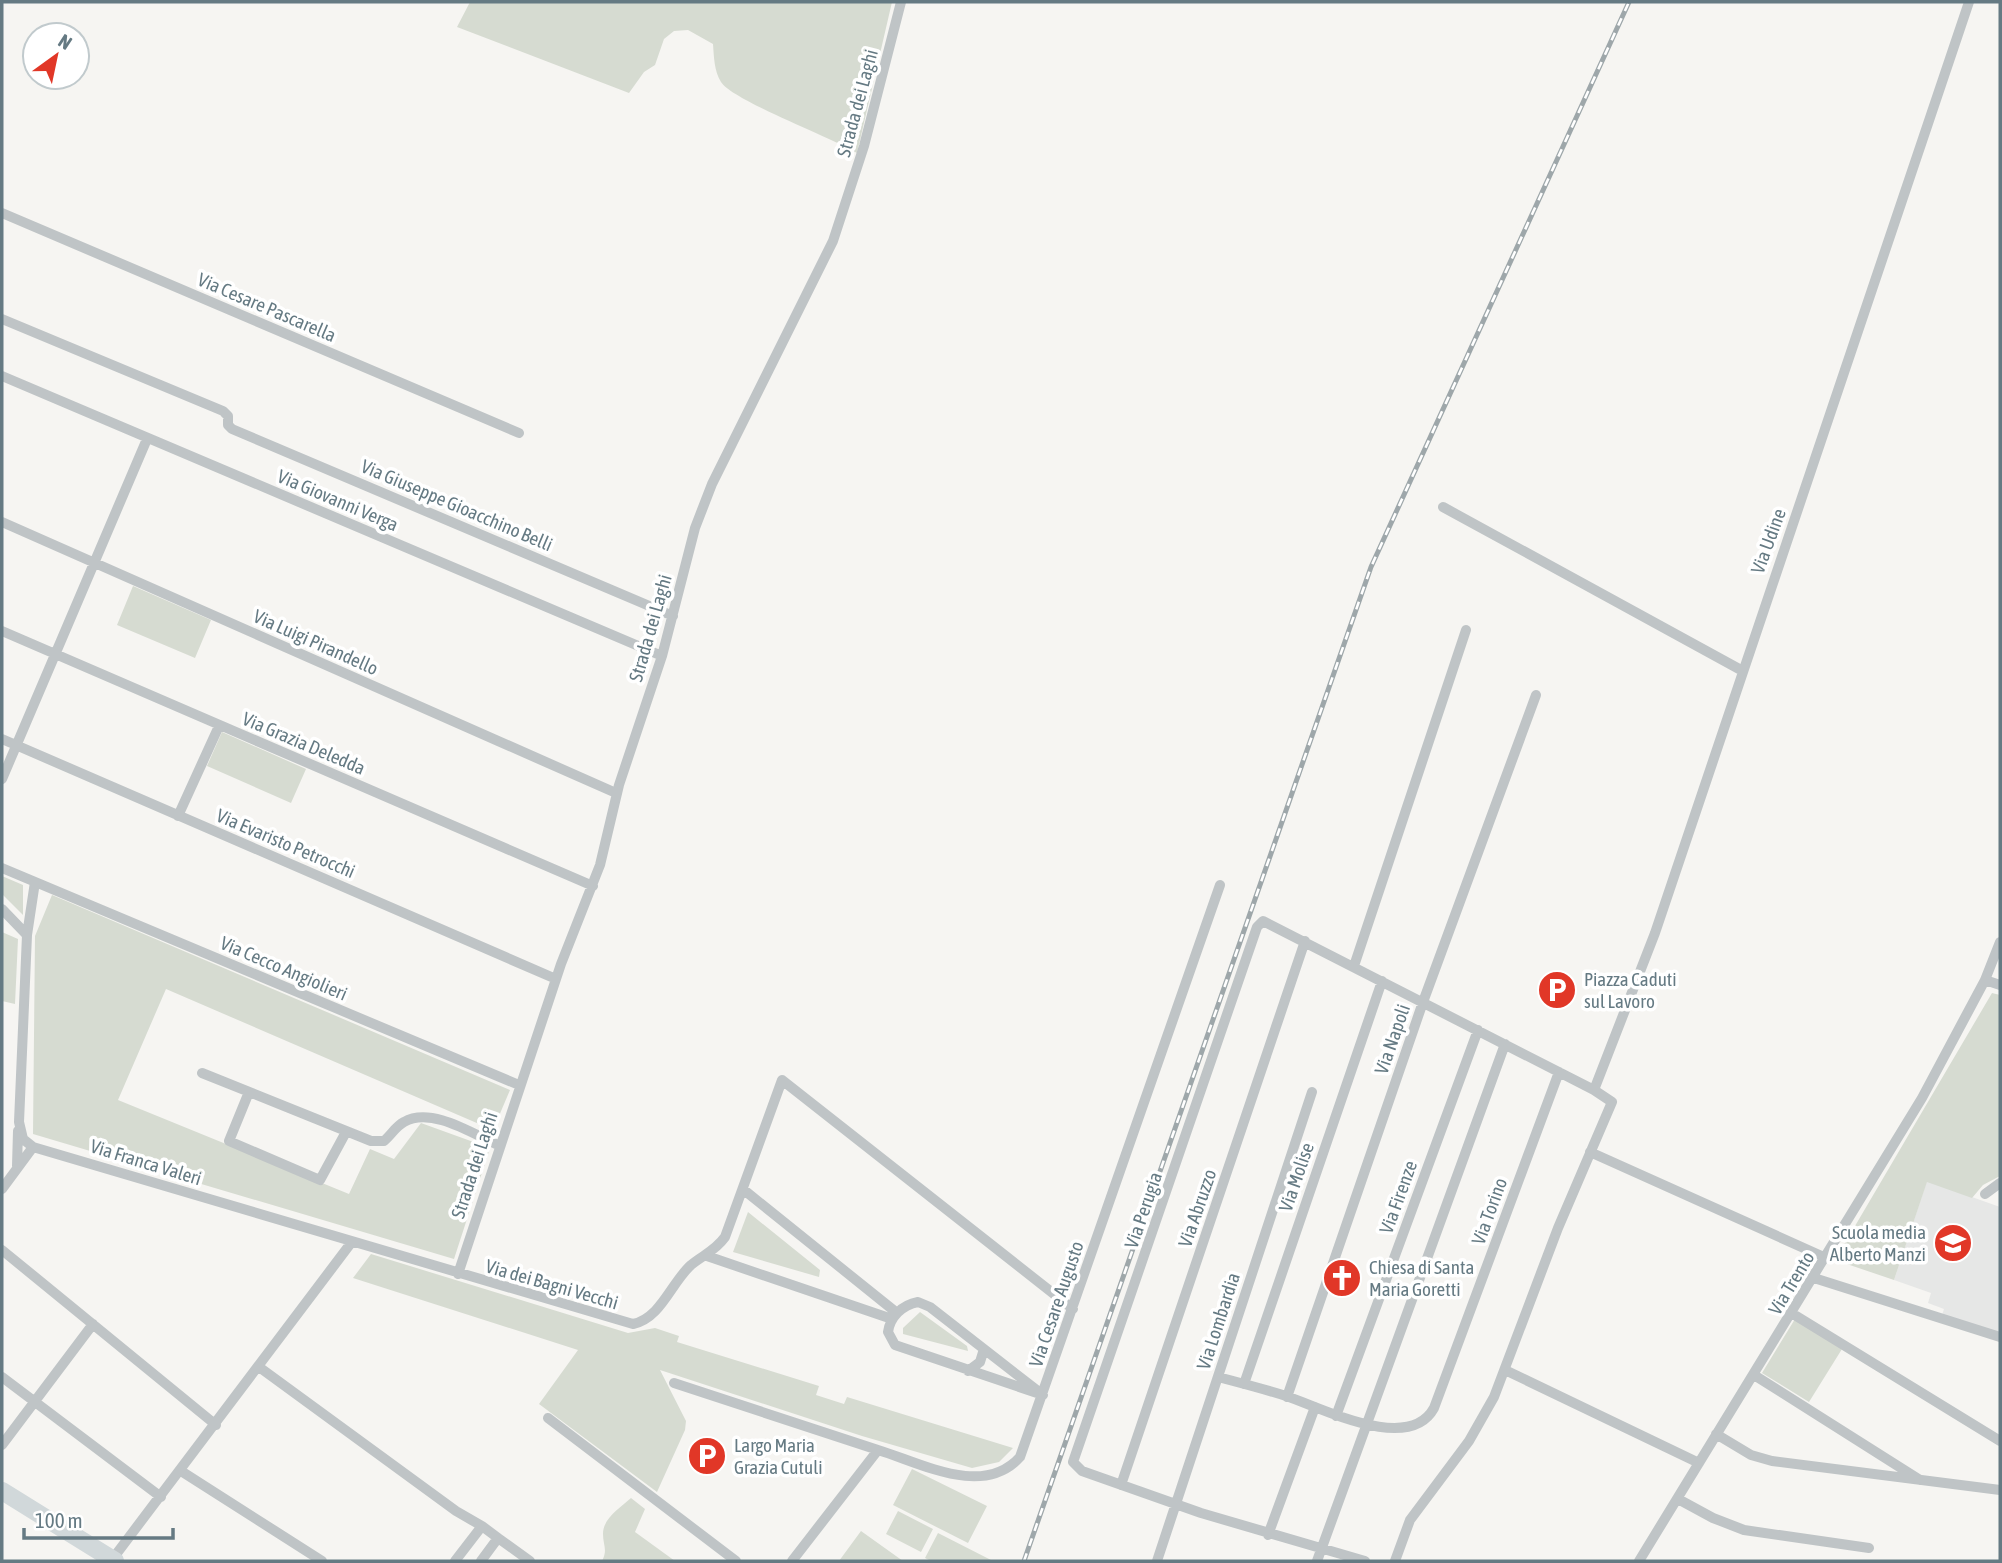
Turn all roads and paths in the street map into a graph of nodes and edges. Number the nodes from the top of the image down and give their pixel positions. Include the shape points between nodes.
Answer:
1 (901, 2) edge
2 (1969, 2) edge
3 (2, 213) edge
4 (2, 318) edge
5 (2, 376) edge
6 (519, 433) dead end
7 (148, 439) junction
8 (1443, 506) dead end
9 (2, 522) edge
10 (94, 563) junction
11 (673, 616) junction
12 (1466, 629) dead end
13 (2, 631) edge
14 (54, 653) junction
15 (662, 656) junction
16 (1741, 670) junction
17 (1536, 695) dead end
18 (219, 726) junction
19 (2, 739) edge
20 (16, 745) junction
21 (2, 779) edge
22 (616, 793) junction
23 (178, 816) junction
24 (2, 869) edge
25 (35, 882) junction
26 (1220, 885) dead end
27 (593, 886) junction
28 (2, 909) edge
29 (2, 923) edge
30 (27, 935) junction
31 (1305, 941) junction
32 (2000, 942) edge
33 (1354, 966) junction
34 (556, 979) junction
35 (1985, 980) junction
36 (1382, 981) junction
37 (2000, 985) edge
38 (1423, 1002) junction
39 (1478, 1030) junction
40 (1505, 1044) junction
41 (1559, 1072) junction
42 (202, 1073) dead end
43 (519, 1086) junction
44 (1594, 1090) junction
45 (249, 1092) junction
46 (1312, 1092) dead end
47 (19, 1122) junction
48 (346, 1132) junction
49 (498, 1145) junction
50 (33, 1147) junction
51 (1590, 1152) junction
52 (17, 1166) junction
53 (6, 1176) edge
54 (2000, 1182) edge
55 (2, 1189) edge
56 (744, 1191) junction
57 (1984, 1194) dead end
58 (351, 1243) junction
59 (2, 1250) edge
60 (707, 1256) junction
61 (1826, 1258) junction
62 (458, 1274) junction
63 (1814, 1278) junction
64 (1073, 1309) junction
65 (1793, 1314) junction
66 (894, 1316) junction
67 (93, 1324) junction
68 (2000, 1337) edge
69 (984, 1349) junction
70 (259, 1367) junction
71 (1505, 1370) junction
72 (968, 1371) junction
73 (1754, 1375) junction
74 (2, 1377) edge
75 (1218, 1377) junction
76 (674, 1383) dead end
77 (1244, 1384) junction
78 (1044, 1395) junction
79 (1287, 1397) junction
80 (33, 1401) junction
81 (1315, 1408) junction
82 (1336, 1416) junction
83 (548, 1418) dead end
84 (216, 1424) junction
85 (1365, 1424) junction
86 (1716, 1434) junction
87 (2000, 1441) edge
88 (2, 1445) edge
89 (878, 1450) junction
90 (1699, 1463) junction
91 (181, 1471) junction
92 (1924, 1482) junction
93 (1121, 1485) junction
94 (2000, 1490) edge
95 (2, 1491) edge
96 (161, 1497) junction
97 (1678, 1499) junction
98 (1178, 1506) junction
99 (482, 1526) junction
100 (1268, 1535) junction
101 (498, 1538) junction
102 (1869, 1548) dead end
103 (1321, 1550) junction
104 (113, 1561) edge
105 (322, 1561) edge
106 (455, 1561) edge
107 (481, 1561) edge
108 (530, 1561) edge
109 (736, 1561) edge
110 (792, 1561) edge
111 (1157, 1561) edge
112 (1317, 1561) edge
113 (1365, 1561) edge
114 (1395, 1561) edge
115 (1639, 1561) edge

1 - 11 street, Strada dei Laghi via 841,223 709,489
2 - 16 street, Via Udine
3 - 6 street, Via Cesare Pascarella
4 - 11 street, Via Giuseppe Gioacchino Belli via 225,412 228,425
5 - 7 street, Via Giovanni Verga
7 - 10 street
7 - 15 street, Via Giovanni Verga
8 - 16 street
9 - 10 street, Via Luigi Pirandello
10 - 14 street
10 - 22 street, Via Luigi Pirandello
11 - 15 street, Strada dei Laghi
12 - 33 street
13 - 14 street, Via Grazia Deledda
14 - 18 street, Via Grazia Deledda
14 - 20 street
15 - 22 street, Strada dei Laghi
16 - 44 street, Via Udine via 1655,933
17 - 38 street, Via Napoli
18 - 23 street
18 - 27 street, Via Grazia Deledda
19 - 20 street, Via Evaristo Petrocchi
20 - 21 street
20 - 23 street, Via Evaristo Petrocchi
22 - 27 street, Strada dei Laghi
23 - 34 street, Via Evaristo Petrocchi
24 - 25 street, Via Cecco Angiolieri
25 - 30 street
25 - 43 street, Via Cecco Angiolieri
26 - 64 street, Via Cesare Augusto
27 - 34 street, Strada dei Laghi
28 - 30 street
29 - 30 street
30 - 47 street
31 - 33 street
31 - 93 street, Via Abruzzo
31 - 93 street, Via Perugia via 1266,921 1257,928 1073,1458 1074,1465
32 - 35 street, Via Trento
33 - 36 street
34 - 43 street, Strada dei Laghi
35 - 37 street
35 - 61 street, Via Trento via 1922,1098
36 - 38 street
36 - 77 street, Via Molise
38 - 39 street
38 - 79 street, Via Napoli
39 - 40 street
39 - 82 street, Via Firenze
40 - 41 street
40 - 85 street
41 - 44 street
41 - 85 street, Via Torino via 1432,1412 1413,1426
42 - 45 street
43 - 49 street, Strada dei Laghi
44 - 51 street via 1611,1100 1611,1107
45 - 48 street
45 - 48 street via 229,1140 320,1180
46 - 75 street, Via Lombardia
47 - 50 street via 23,1139
47 - 52 street
48 - 49 street via 380,1142 403,1122 425,1117
49 - 62 street, Strada dei Laghi
50 - 52 street
50 - 58 street, Via Franca Valeri
51 - 61 street
51 - 71 street
52 - 53 street
53 - 55 street
54 - 57 street
56 - 60 street, Via dei Bagni Vecchi via 725,1237
56 - 64 street, Via dei Bagni Vecchi via 782,1080
56 - 66 street
58 - 62 street, Via Franca Valeri
58 - 70 street
59 - 67 street
60 - 62 street, Via dei Bagni Vecchi via 689,1268 648,1318 633,1324
60 - 66 street
61 - 63 street, Via Trento
63 - 65 street, Via Trento
63 - 68 street
64 - 78 street, Via Cesare Augusto
65 - 73 street, Via Trento
65 - 87 street
66 - 69 street via 909,1304 921,1302
66 - 72 street via 888,1332 895,1345
67 - 80 street
67 - 84 street
69 - 72 street via 980,1362
69 - 78 street
70 - 84 street
70 - 99 street
71 - 90 street
71 - 114 street via 1469,1441 1410,1520
72 - 78 street
73 - 86 street, Via Trento
73 - 92 street
74 - 80 street
75 - 77 street, Via Torino
75 - 98 street, Via Lombardia
76 - 89 street, Via Cesare Augusto
77 - 79 street, Via Torino
78 - 89 street, Via Cesare Augusto via 1020,1457 996,1476 959,1475
79 - 81 street, Via Torino
80 - 88 street
80 - 96 street
81 - 82 street, Via Torino
81 - 100 street
82 - 85 street, Via Torino
83 - 109 street
84 - 91 street
85 - 103 street
86 - 90 street, Via Trento
86 - 92 street via 1751,1455 1772,1461
89 - 110 street
90 - 97 street, Via Trento
91 - 96 street
91 - 105 street
92 - 94 street
93 - 98 street, Via Perugia
95 - 104 main road
96 - 104 street
97 - 102 street via 1724,1523 1754,1532
97 - 115 street, Via Trento
98 - 100 street, Via Perugia
98 - 111 street, Via Lombardia
99 - 101 street
99 - 106 street
100 - 103 street, Via Perugia
101 - 107 street
101 - 108 street
103 - 112 street
103 - 113 street, Via Perugia

